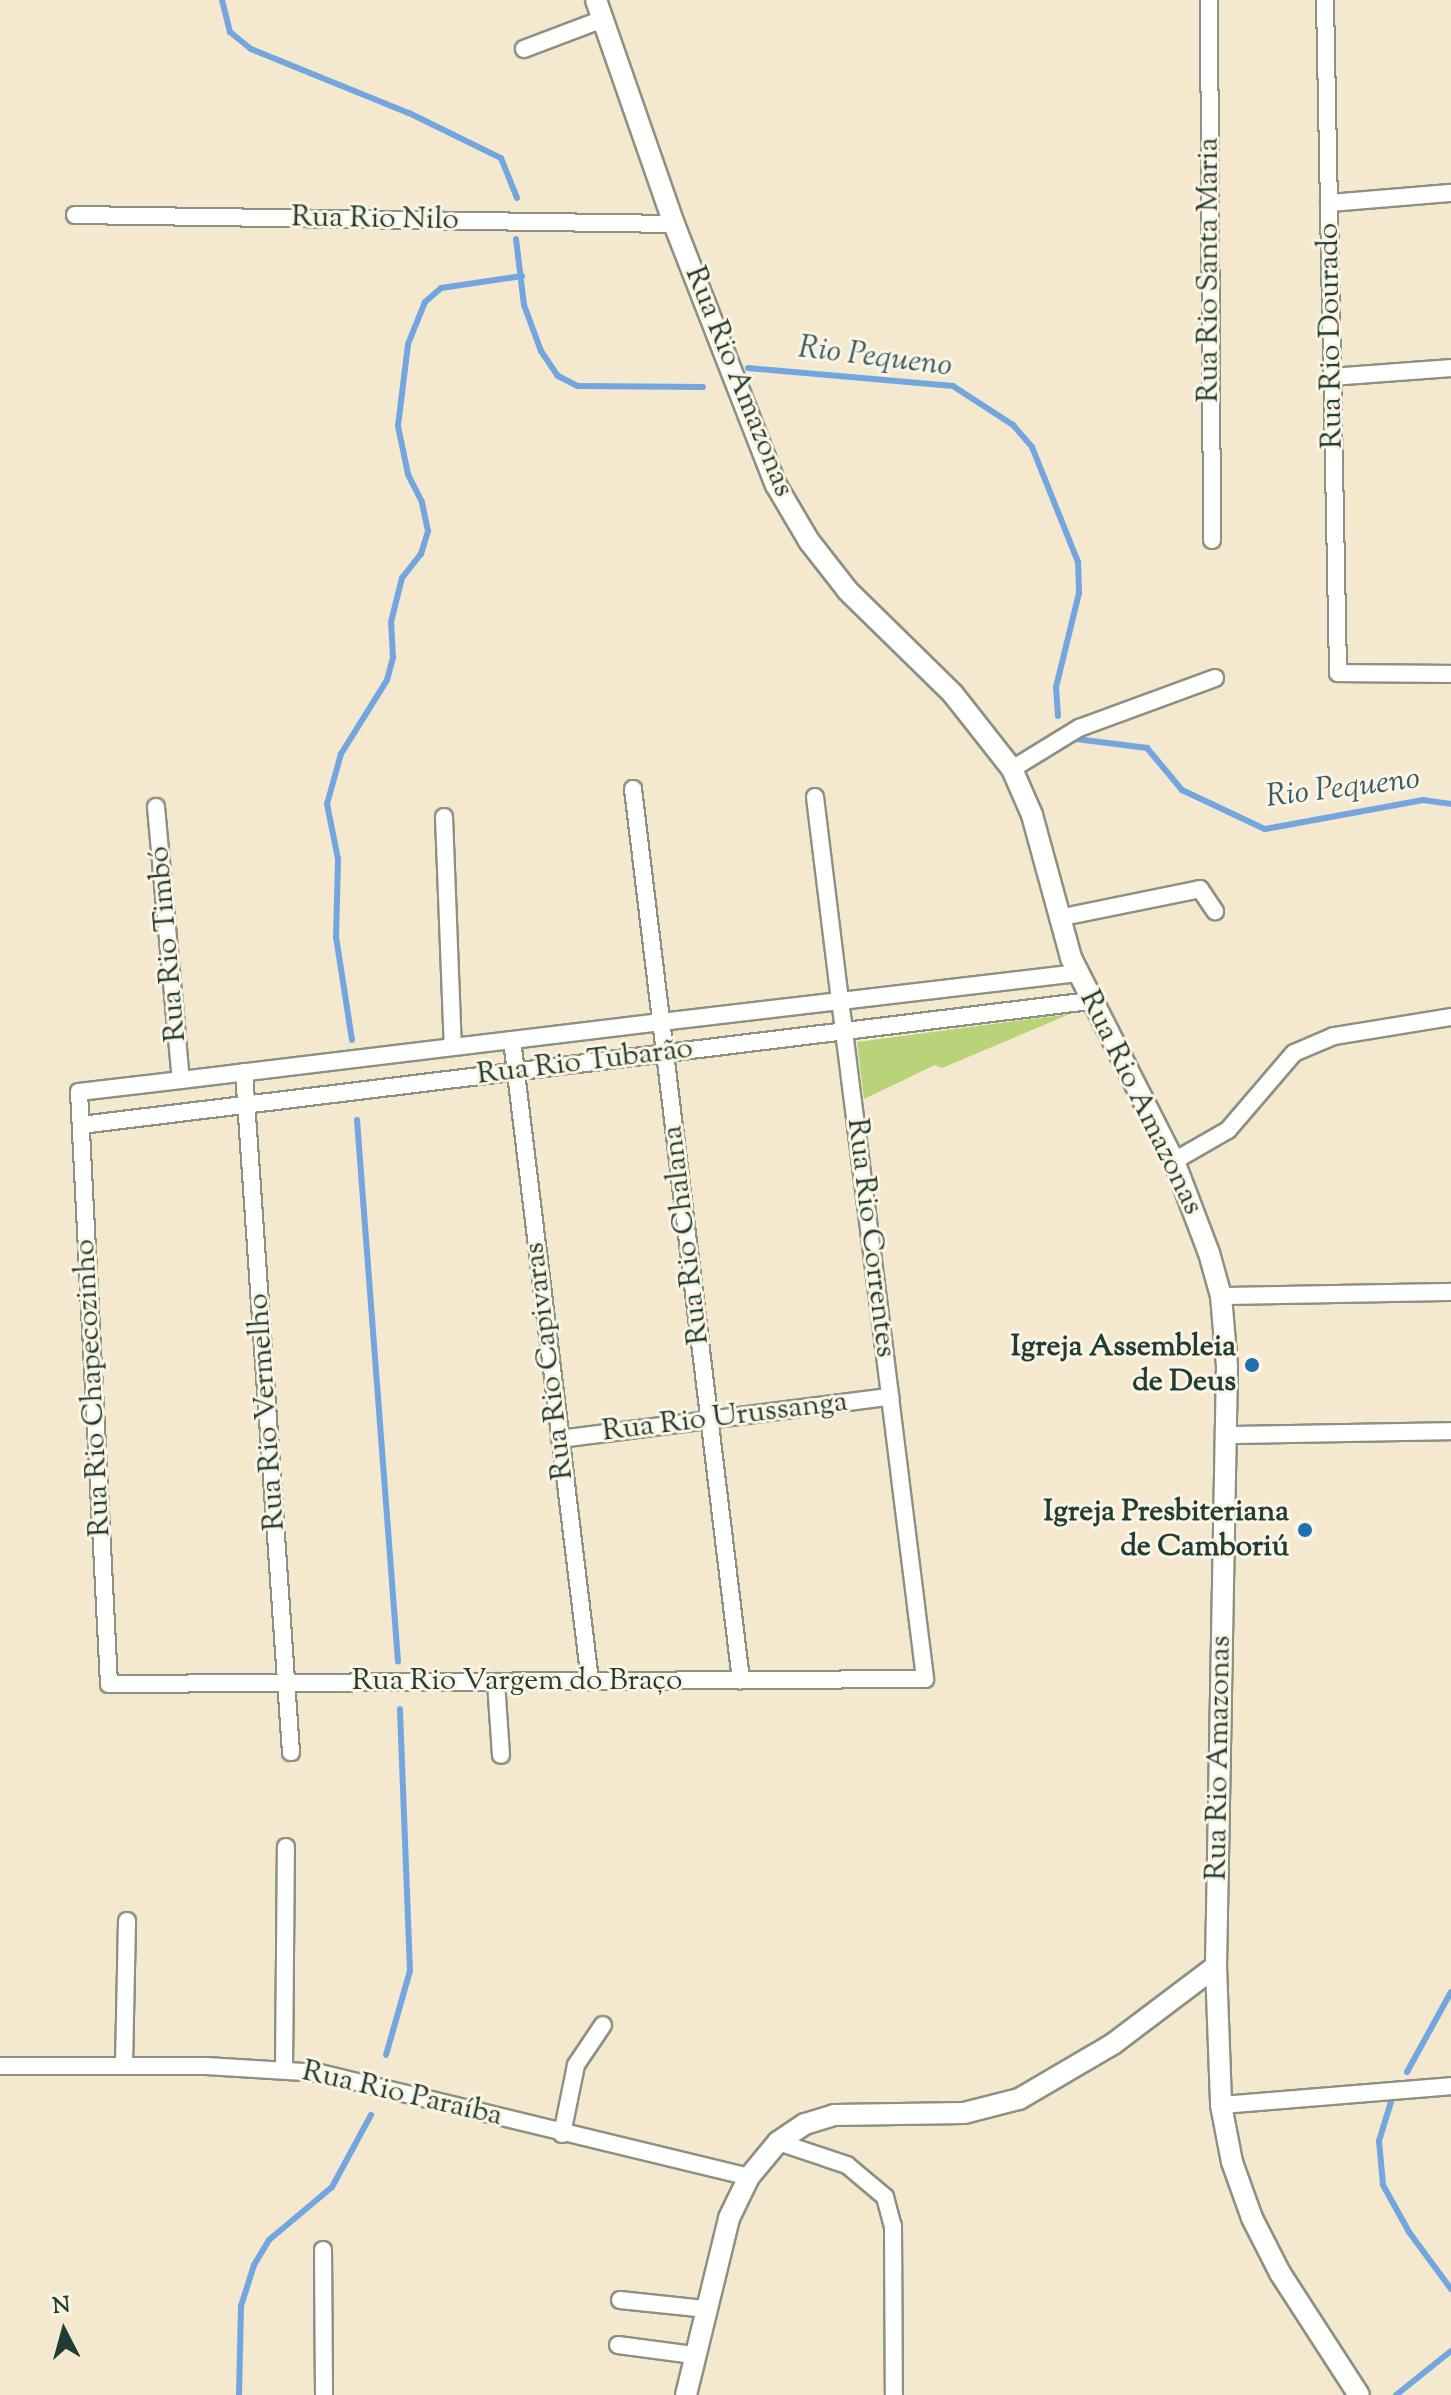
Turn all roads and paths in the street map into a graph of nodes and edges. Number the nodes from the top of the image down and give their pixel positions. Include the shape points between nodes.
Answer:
1 (1209, 0) edge
2 (1325, 0) edge
3 (600, 10) edge
4 (524, 49) dead end
5 (1451, 193) edge
6 (1329, 203) junction
7 (75, 215) dead end
8 (674, 224) junction
9 (1451, 368) edge
10 (1332, 377) junction
11 (1212, 540) dead end
12 (1451, 674) edge
13 (1215, 678) dead end
14 (1012, 769) junction
15 (633, 789) dead end
16 (815, 797) dead end
17 (156, 807) dead end
18 (444, 817) dead end
19 (1215, 911) dead end
20 (1058, 918) junction
21 (1078, 973) junction
22 (840, 1001) junction
23 (1090, 1001) junction
24 (1451, 1017) edge
25 (661, 1022) junction
26 (844, 1031) junction
27 (512, 1040) junction
28 (453, 1047) junction
29 (665, 1053) junction
30 (516, 1071) junction
31 (244, 1072) junction
32 (181, 1080) junction
33 (79, 1092) joint
34 (246, 1105) junction
35 (81, 1125) junction
36 (1174, 1161) junction
37 (1451, 1292) edge
38 (1221, 1296) junction
39 (890, 1397) junction
40 (709, 1420) junction
41 (1451, 1431) edge
42 (1228, 1435) junction
43 (560, 1439) junction
44 (925, 1679) joint
45 (741, 1680) junction
46 (590, 1681) junction
47 (496, 1682) junction
48 (287, 1683) junction
49 (109, 1684) joint
50 (291, 1752) dead end
51 (501, 1755) dead end
52 (286, 1847) dead end
53 (127, 1921) dead end
54 (1216, 1966) junction
55 (603, 2025) dead end
56 (124, 2065) junction
57 (0, 2066) edge
58 (284, 2069) junction
59 (1451, 2086) edge
60 (1221, 2105) junction
61 (562, 2134) junction
62 (778, 2142) junction
63 (749, 2177) junction
64 (323, 2250) dead end
65 (620, 2300) dead end
66 (705, 2309) junction
67 (618, 2345) dead end
68 (693, 2355) junction
69 (324, 2395) edge
70 (686, 2395) edge
71 (894, 2395) edge
72 (1359, 2395) edge

1 - 11 street, Rua Rio Santa Maria
2 - 6 street, Rua Rio Dourado
3 - 4 street
3 - 8 street, Rua Rio Amazonas
5 - 6 street
6 - 10 street, Rua Rio Dourado
7 - 8 street, Rua Rio Nilo
8 - 14 street, Rua Rio Amazonas via 747,419 794,517 848,591 953,694
9 - 10 street
10 - 12 street, Rua Rio Dourado via 1338,673
13 - 14 street via 1099,720
14 - 20 street, Rua Rio Amazonas via 1032,815
15 - 25 street, Rua Rio Chalana
16 - 22 street, Rua Rio Correntes
17 - 32 street, Rua Rio Timbó
18 - 28 street
19 - 20 street via 1200,889
20 - 21 street, Rua Rio Amazonas
21 - 22 street, Rua Rio Tubarão
21 - 23 street, Rua Rio Amazonas
22 - 25 street, Rua Rio Tubarão
22 - 26 street, Rua Rio Correntes
23 - 26 street, Rua Rio Tubarão
23 - 36 street, Rua Rio Amazonas
24 - 36 street via 1334,1036 1294,1053 1228,1130
25 - 27 street, Rua Rio Tubarão
25 - 29 street, Rua Rio Chalana
26 - 29 street, Rua Rio Tubarão
26 - 39 street, Rua Rio Correntes
27 - 28 street, Rua Rio Tubarão
27 - 30 street, Rua Rio Capivaras
28 - 31 street, Rua Rio Tubarão
29 - 30 street, Rua Rio Tubarão
29 - 40 street, Rua Rio Chalana
30 - 34 street, Rua Rio Tubarão
30 - 43 street, Rua Rio Capivaras
31 - 32 street, Rua Rio Tubarão
31 - 34 street, Rua Rio Vermelho
32 - 33 street, Rua Rio Tubarão
33 - 35 street, Rua Rio Chapecozinho
34 - 35 street, Rua Rio Tubarão
34 - 48 street, Rua Rio Vermelho
35 - 49 street, Rua Rio Chapecozinho
36 - 38 street, Rua Rio Amazonas
37 - 38 street
38 - 42 street, Rua Rio Amazonas
39 - 40 street, Rua Rio Urussanga
39 - 44 street, Rua Rio Correntes
40 - 43 street, Rua Rio Urussanga
40 - 45 street, Rua Rio Chalana
41 - 42 street
42 - 54 street, Rua Rio Amazonas
43 - 46 street, Rua Rio Capivaras
44 - 45 street, Rua Rio Vargem do Braço
45 - 46 street, Rua Rio Vargem do Braço
46 - 47 street, Rua Rio Vargem do Braço
47 - 48 street, Rua Rio Vargem do Braço
47 - 51 street
48 - 49 street, Rua Rio Vargem do Braço
48 - 50 street, Rua Rio Vermelho
52 - 58 street
53 - 56 street
54 - 60 street, Rua Rio Amazonas
54 - 62 street via 1113,2044 1019,2099 964,2113 834,2115 805,2124
55 - 61 street via 576,2065
56 - 57 street, Rua Rio Paraíba
56 - 58 street, Rua Rio Paraíba
58 - 61 street, Rua Rio Paraíba via 342,2076
59 - 60 street
60 - 72 street, Rua Rio Amazonas via 1232,2162 1259,2232
61 - 63 street, Rua Rio Paraíba
62 - 63 street
62 - 71 street via 847,2165 885,2197 893,2226
63 - 66 street via 729,2218
64 - 69 street
65 - 66 street
66 - 68 street
67 - 68 street
68 - 70 street

